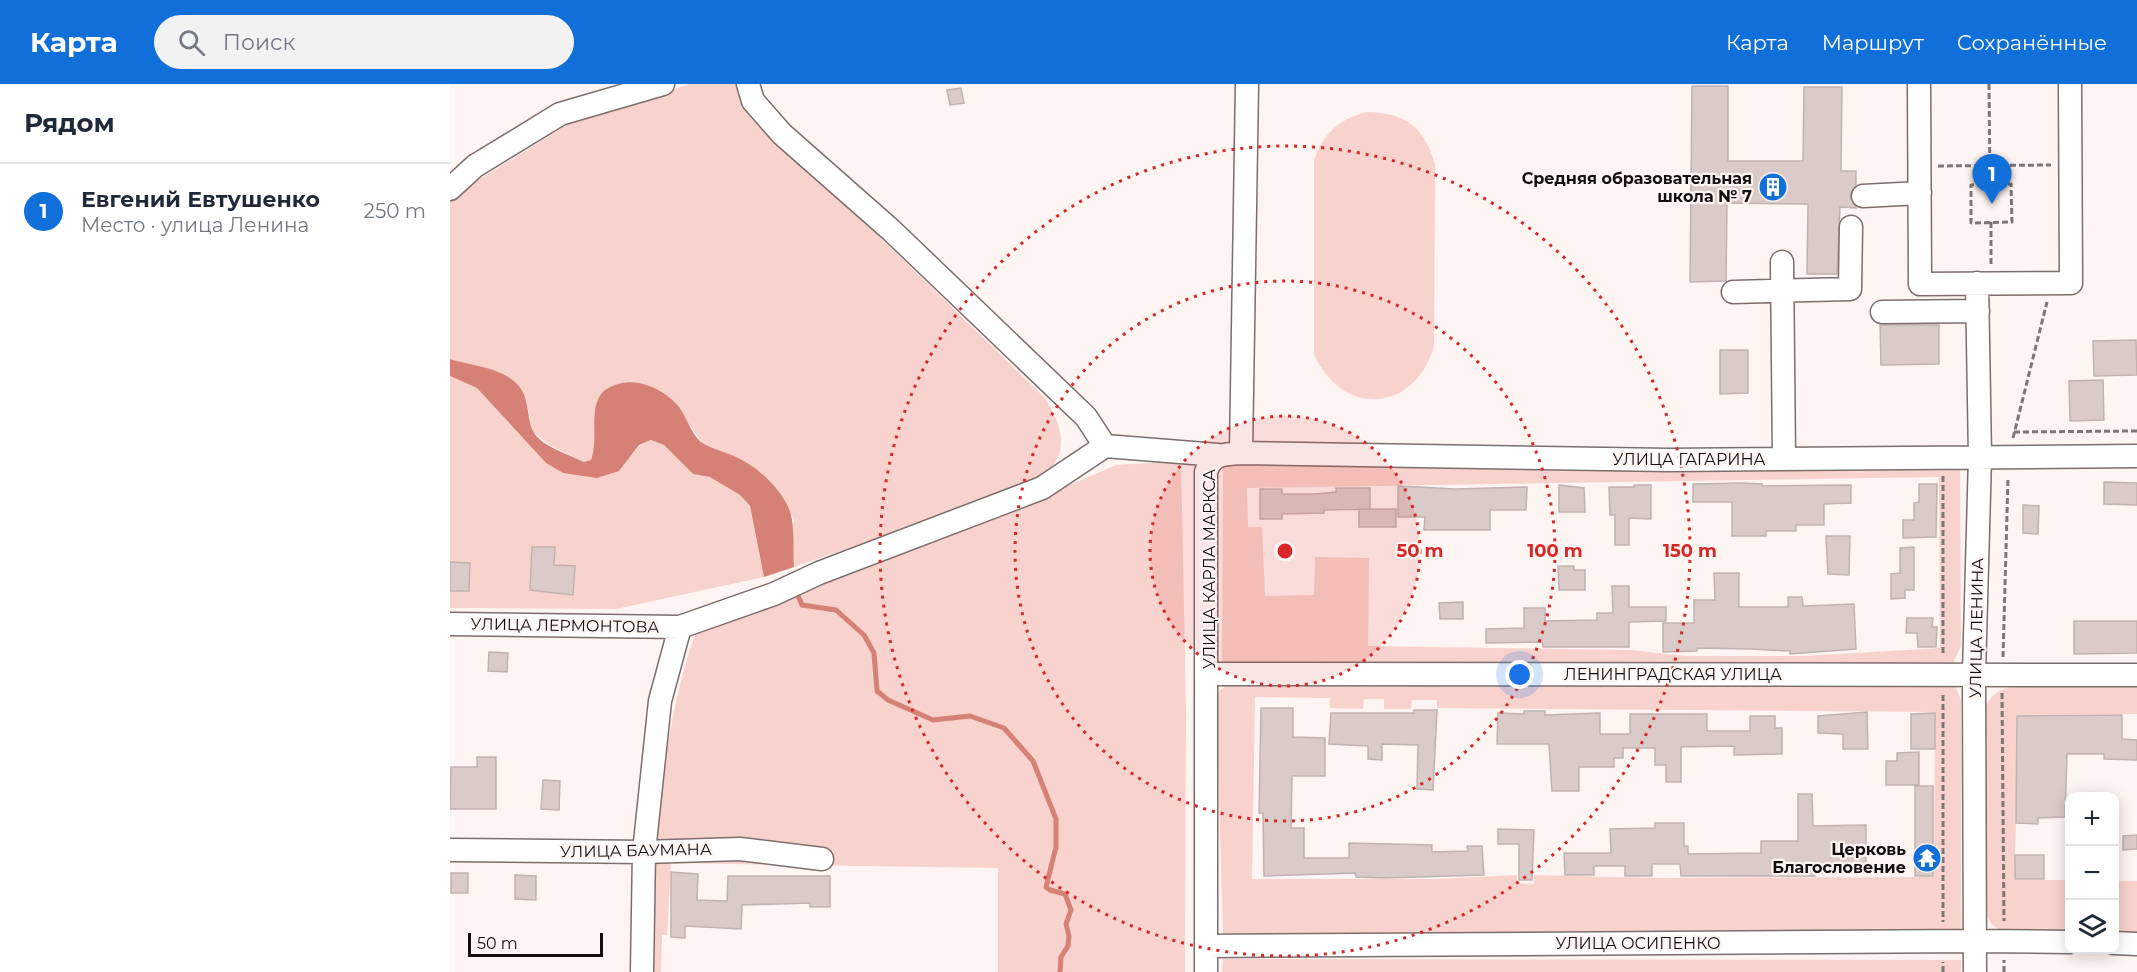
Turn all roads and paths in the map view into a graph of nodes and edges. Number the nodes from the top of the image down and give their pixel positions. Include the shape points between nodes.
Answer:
1 (663, 84) edge
2 (748, 84) edge
3 (1246, 84) edge
4 (1919, 84) edge
5 (1989, 84) edge
6 (2070, 84) edge
7 (2071, 165) junction
8 (1920, 166) junction
9 (1990, 166) junction
10 (1990, 184) junction
11 (450, 189) edge
12 (1920, 193) junction
13 (1863, 196) dead end
14 (1990, 222) junction
15 (1851, 227) dead end
16 (1782, 262) dead end
17 (1984, 283) junction
18 (2051, 283) junction
19 (1782, 291) junction
20 (1733, 292) dead end
21 (1978, 311) junction
22 (1882, 312) dead end
23 (2137, 431) edge
24 (2014, 432) junction
25 (1105, 446) junction
26 (1240, 453) junction
27 (1218, 455) junction
28 (2137, 456) edge
29 (1943, 457) junction
30 (1980, 457) junction
31 (2009, 457) junction
32 (1784, 458) junction
33 (450, 624) edge
34 (680, 627) junction
35 (1943, 673) junction
36 (1974, 673) junction
37 (1208, 674) junction
38 (2002, 674) junction
39 (2137, 675) edge
40 (450, 850) edge
41 (644, 852) junction
42 (822, 859) dead end
43 (1975, 940) junction
44 (1943, 941) junction
45 (2004, 941) junction
46 (2065, 942) edge
47 (2119, 943) edge
48 (2137, 944) edge
49 (1206, 946) junction
50 (642, 972) edge
51 (1206, 972) edge
52 (1943, 972) edge
53 (1975, 972) edge
54 (2004, 972) edge

1 - 11 street via 560,114 475,166
2 - 25 street via 753,101 782,134 891,230 1086,417
3 - 26 street
4 - 8 street
5 - 9 path
6 - 7 street
7 - 9 path
7 - 18 street via 2071,283
8 - 9 path
8 - 12 street
9 - 10 path
10 - 14 path via 1971,184 1971,223
10 - 14 path via 2011,184 2012,222
12 - 13 street
12 - 17 street via 1920,284
14 - 17 path
15 - 19 street via 1850,289
16 - 19 street
17 - 18 street
17 - 21 street, УЛИЦА ЛЕНИНА
18 - 24 path
19 - 20 street
19 - 32 street
21 - 22 street
21 - 30 street, УЛИЦА ЛЕНИНА
23 - 24 path
24 - 31 path
25 - 27 street
25 - 34 street via 1042,488
26 - 27 street, УЛИЦА КАРЛА МАРКСА
26 - 32 street, УЛИЦА ГАГАРИНА via 1669,460
27 - 37 street, УЛИЦА КАРЛА МАРКСА via 1209,461 1206,472
28 - 31 street, УЛИЦА ГАГАРИНА
29 - 30 street, УЛИЦА ГАГАРИНА
29 - 32 street, УЛИЦА ГАГАРИНА
29 - 35 path
30 - 31 street, УЛИЦА ГАГАРИНА
30 - 36 street, УЛИЦА ЛЕНИНА
31 - 38 path
33 - 34 street, УЛИЦА ЛЕРМОНТОВА
34 - 41 street via 660,701
35 - 36 street, ЛЕНИНГРАДСКАЯ УЛИЦА
35 - 37 street, ЛЕНИНГРАДСКАЯ УЛИЦА
35 - 44 path
36 - 38 street, ЛЕНИНГРАДСКАЯ УЛИЦА
36 - 43 street, УЛИЦА ЛЕНИНА
37 - 49 street, УЛИЦА КАРЛА МАРКСА
38 - 39 street, ЛЕНИНГРАДСКАЯ УЛИЦА
38 - 45 path
40 - 41 street, УЛИЦА БАУМАНА
41 - 42 street, УЛИЦА БАУМАНА via 740,849
41 - 50 street
43 - 44 street, УЛИЦА ОСИПЕНКО
43 - 45 street, УЛИЦА ОСИПЕНКО
43 - 53 street, УЛИЦА ЛЕНИНА
44 - 49 street, УЛИЦА ОСИПЕНКО
44 - 52 path
45 - 46 street, УЛИЦА ОСИПЕНКО
45 - 54 path
47 - 48 street
49 - 51 street, УЛИЦА КАРЛА МАРКСА

